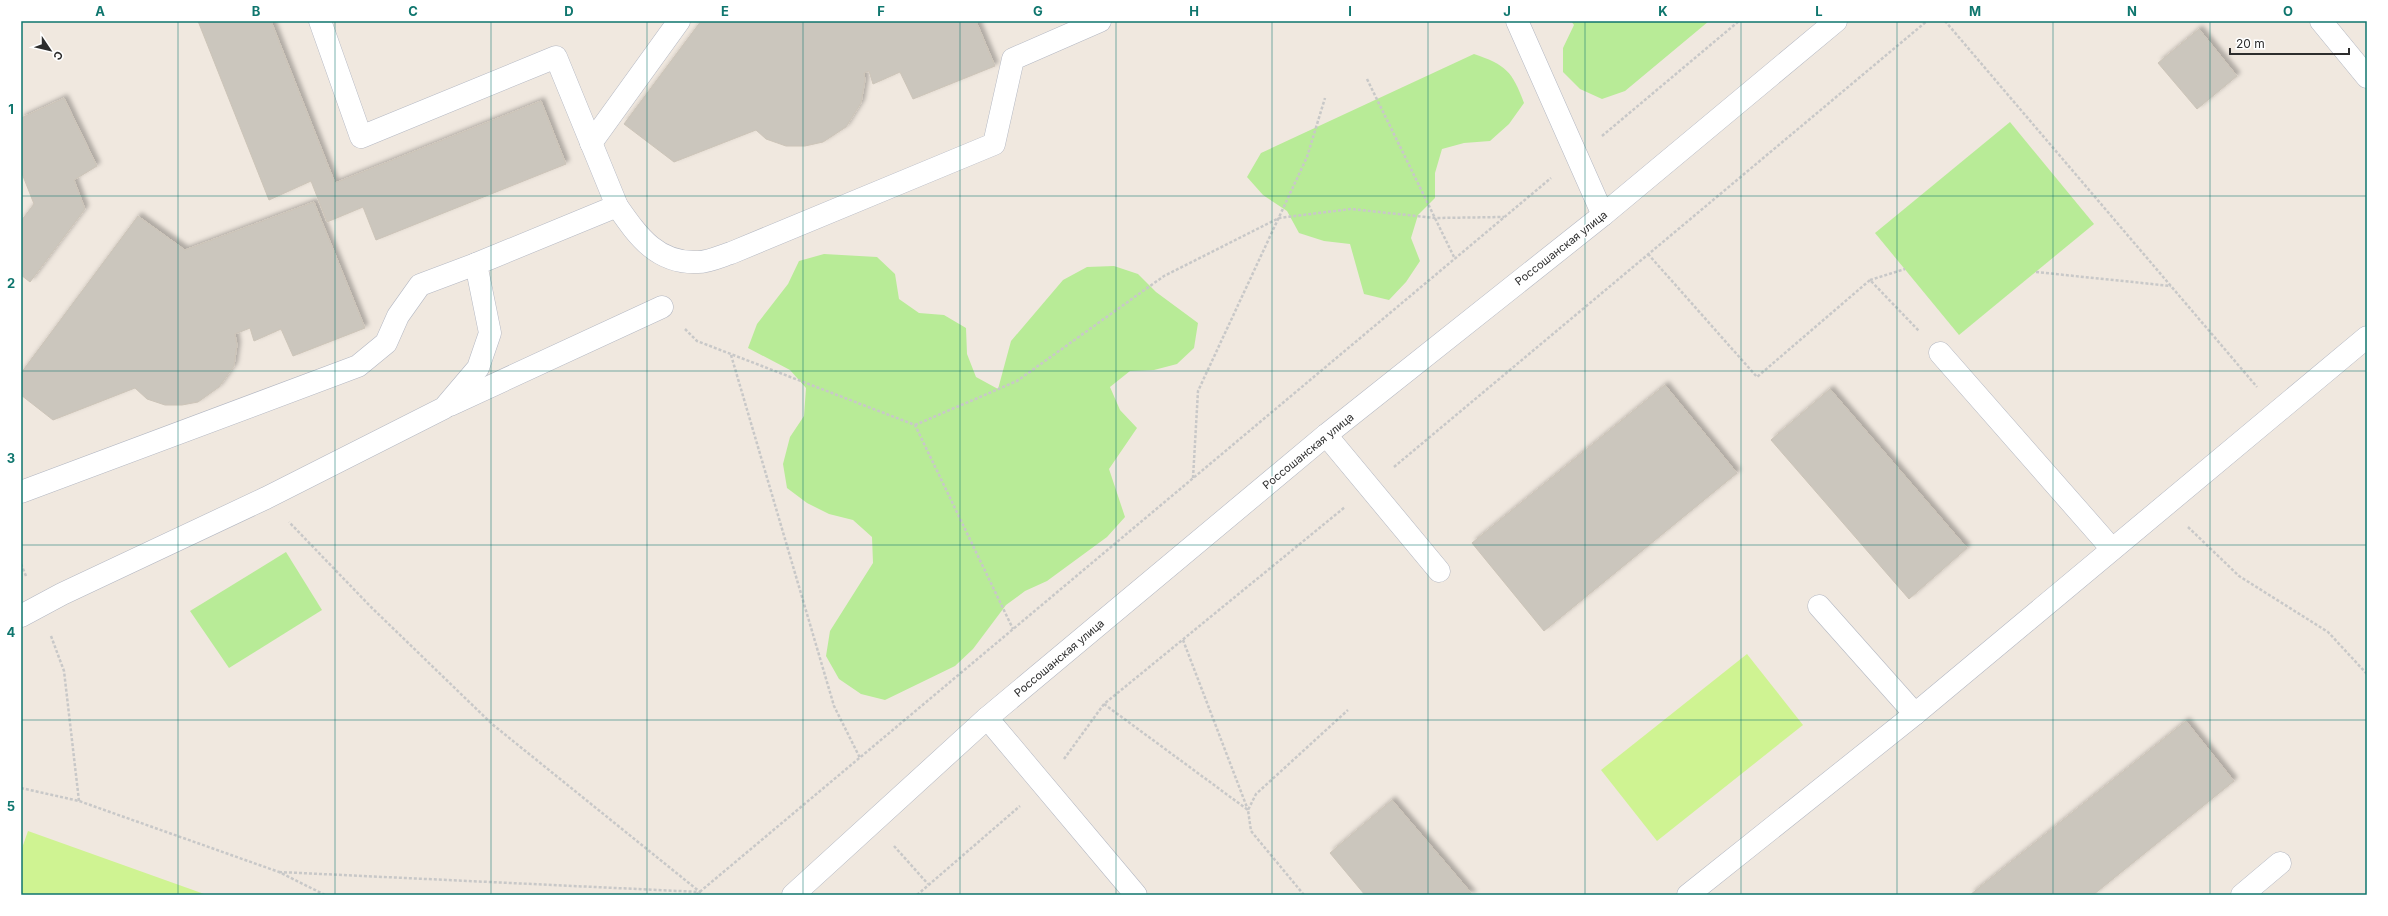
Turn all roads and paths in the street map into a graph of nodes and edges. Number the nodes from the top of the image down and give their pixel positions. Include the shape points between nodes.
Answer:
1 (320, 21) edge
2 (679, 21) edge
3 (1100, 21) edge
4 (1518, 21) edge
5 (1739, 21) edge
6 (1836, 21) edge
7 (1927, 21) edge
8 (1945, 21) edge
9 (2321, 21) edge
10 (2367, 77) edge
11 (1367, 79) dead end
12 (1325, 98) dead end
13 (1600, 137) dead end
14 (591, 143) junction
15 (1556, 174) dead end
16 (617, 206) junction
17 (1603, 216) junction
18 (1504, 217) junction
19 (1278, 218) junction
20 (1435, 218) junction
21 (1648, 254) junction
22 (1455, 259) junction
23 (476, 264) junction
24 (1905, 269) dead end
25 (2036, 272) dead end
26 (1870, 280) junction
27 (2171, 286) junction
28 (662, 307) joint
29 (2367, 336) edge
30 (1940, 353) joint
31 (731, 354) junction
32 (444, 408) junction
33 (2277, 411) junction
34 (915, 424) junction
35 (1326, 435) junction
36 (1193, 478) junction
37 (1369, 487) junction
38 (21, 492) edge
39 (266, 498) junction
40 (2165, 505) junction
41 (2112, 548) junction
42 (1439, 571) dead end
43 (1819, 606) dead end
44 (30, 612) edge
45 (1013, 629) junction
46 (1183, 640) junction
47 (2367, 674) edge
48 (1104, 704) junction
49 (1348, 710) dead end
50 (1915, 714) junction
51 (987, 718) junction
52 (860, 758) junction
53 (1044, 785) junction
54 (21, 788) edge
55 (79, 800) junction
56 (1248, 810) junction
57 (890, 842) dead end
58 (2280, 863) dead end
59 (279, 872) junction
60 (928, 884) junction
61 (700, 892) junction
62 (325, 895) edge
63 (696, 895) edge
64 (793, 895) edge
65 (918, 895) edge
66 (1136, 895) edge
67 (1304, 895) edge
68 (1688, 895) edge
69 (2242, 895) edge

1 - 14 street via 361,137 556,57
2 - 14 street
3 - 16 street via 1013,59 994,144 731,253 699,262 665,257 638,237
4 - 17 street
5 - 13 path
6 - 17 street, Россошанская улица
7 - 21 path
8 - 27 path
9 - 10 street
11 - 20 path
12 - 19 path via 1307,157
14 - 16 street
15 - 18 path
16 - 23 street
17 - 35 street, Россошанская улица
18 - 20 path
18 - 22 path
19 - 20 path via 1350,209
19 - 34 path via 1164,276 1017,381
19 - 36 path via 1198,391
20 - 22 path
21 - 26 path via 1757,377
21 - 37 path
22 - 36 path
23 - 32 street via 490,333 478,368
23 - 38 street via 420,285 398,316 386,343 358,366
24 - 26 path
25 - 27 path
26 - 30 path
27 - 33 path
28 - 31 path via 697,341
28 - 32 street
29 - 33 street
30 - 41 street
31 - 34 path
31 - 52 path via 834,706
32 - 39 street
33 - 40 street
34 - 45 path
35 - 37 street
35 - 51 street, Россошанская улица
36 - 45 path
37 - 42 street
37 - 46 path
39 - 44 street
39 - 61 path via 371,607 492,724
40 - 41 street
40 - 47 path via 2239,576 2328,632
41 - 50 street
43 - 50 street
44 - 55 path via 64,671
45 - 52 path
46 - 48 path
46 - 56 path
48 - 53 path
48 - 56 path
49 - 56 path via 1256,794
50 - 68 street
51 - 53 street
51 - 64 street, Россошанская улица
52 - 61 path
53 - 60 path
53 - 66 street
54 - 55 path
55 - 59 path
56 - 67 path via 1251,831
57 - 60 path
58 - 69 street
59 - 61 path
59 - 62 path
60 - 65 path
61 - 63 path

